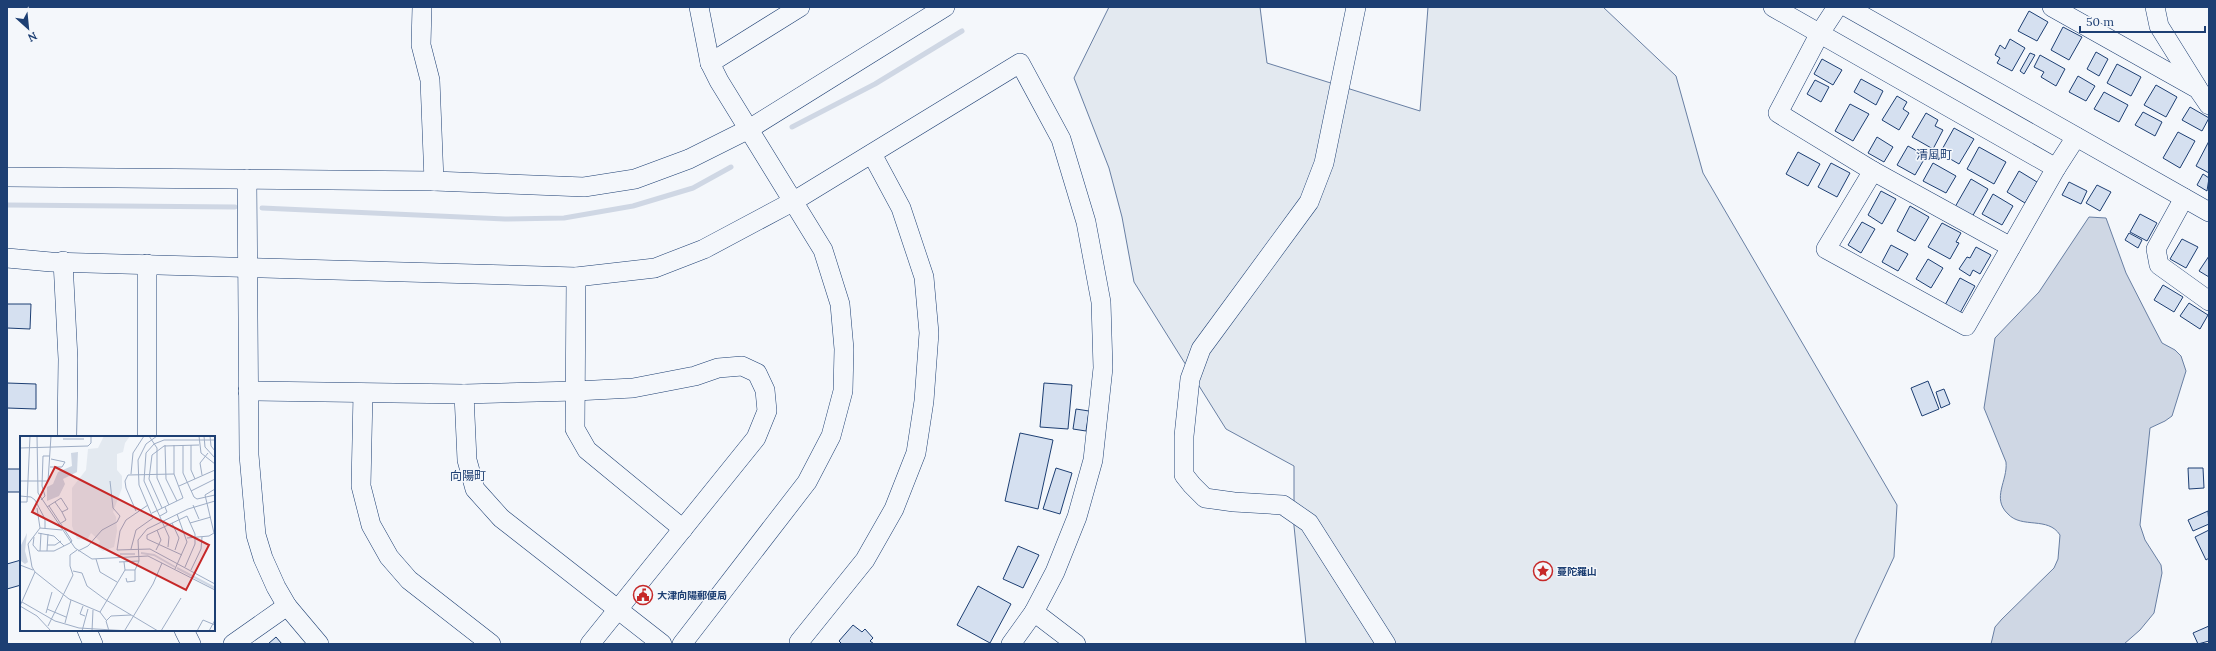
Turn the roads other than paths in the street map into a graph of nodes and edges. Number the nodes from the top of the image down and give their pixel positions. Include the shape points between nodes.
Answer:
1 (422, 7) edge
2 (699, 7) edge
3 (800, 7) edge
4 (945, 7) edge
5 (1356, 7) edge
6 (1773, 7) edge
7 (1837, 7) edge
8 (1847, 7) edge
9 (2052, 7) edge
10 (2156, 7) edge
11 (1820, 33) junction
12 (710, 63) junction
13 (2198, 89) junction
14 (2209, 105) edge
15 (749, 129) junction
16 (2076, 137) junction
17 (872, 154) junction
18 (2056, 168) junction
19 (1873, 171) junction
20 (7, 177) edge
21 (247, 179) junction
22 (434, 181) junction
23 (2184, 198) junction
24 (794, 201) junction
25 (2209, 212) edge
26 (2011, 247) junction
27 (7, 258) edge
28 (63, 262) junction
29 (147, 264) junction
30 (247, 267) junction
31 (576, 277) junction
32 (2209, 301) edge
33 (248, 391) junction
34 (576, 391) junction
35 (363, 393) junction
36 (464, 394) junction
37 (67, 436) edge
38 (148, 436) edge
39 (683, 529) junction
40 (287, 606) junction
41 (619, 609) junction
42 (1034, 612) junction
43 (86, 631) edge
44 (184, 631) edge
45 (93, 644) edge
46 (191, 644) edge
47 (233, 644) edge
48 (319, 644) edge
49 (491, 644) edge
50 (590, 644) edge
51 (662, 644) edge
52 (682, 644) edge
53 (799, 644) edge
54 (1011, 644) edge
55 (1076, 644) edge
56 (1386, 644) edge

1 - 22 street via 420,45 430,80
2 - 12 street
3 - 12 street
4 - 15 street
5 - 56 street via 1324,163 1309,202 1202,349 1192,373 1184,436 1184,475 1205,498 1283,505 1309,523
6 - 11 street
7 - 11 street
8 - 16 street
9 - 13 street
10 - 13 street via 2159,26
11 - 18 street
11 - 19 street via 1778,113
12 - 15 street
13 - 14 street
15 - 22 street via 689,159 635,178 584,187
15 - 24 street
16 - 18 street
16 - 23 street
17 - 24 street
17 - 42 street via 1020,63 1062,139 1086,222 1101,302 1103,368 1093,460 1077,517 1055,572
17 - 53 street via 901,208 924,276 929,333 924,402 916,453 894,509 865,560
18 - 26 street
19 - 26 street
19 - 26 street via 1826,249 1966,326
20 - 21 street
21 - 22 street
21 - 30 street
23 - 25 street
23 - 32 street via 2156,249 2159,265
24 - 31 street via 704,249 655,268
24 - 52 street via 823,250 840,304 844,349 843,391 831,436 807,482
27 - 28 street
28 - 29 street
28 - 37 street via 68,359
29 - 30 street
29 - 38 street
30 - 31 street
30 - 33 street
31 - 34 street
33 - 35 street
33 - 40 street via 249,455 256,535 263,558
34 - 36 street
34 - 39 street via 575,429 587,450
34 - 39 street via 633,388 695,376 718,368 742,366 757,373 765,390 767,411 756,438
35 - 36 street
35 - 49 street via 361,486 370,524 389,557 409,580
36 - 41 street via 467,460 475,489 501,518
39 - 41 street
40 - 47 street
40 - 48 street
41 - 50 street
41 - 51 street
42 - 54 street
42 - 55 street
43 - 45 street
44 - 46 street

